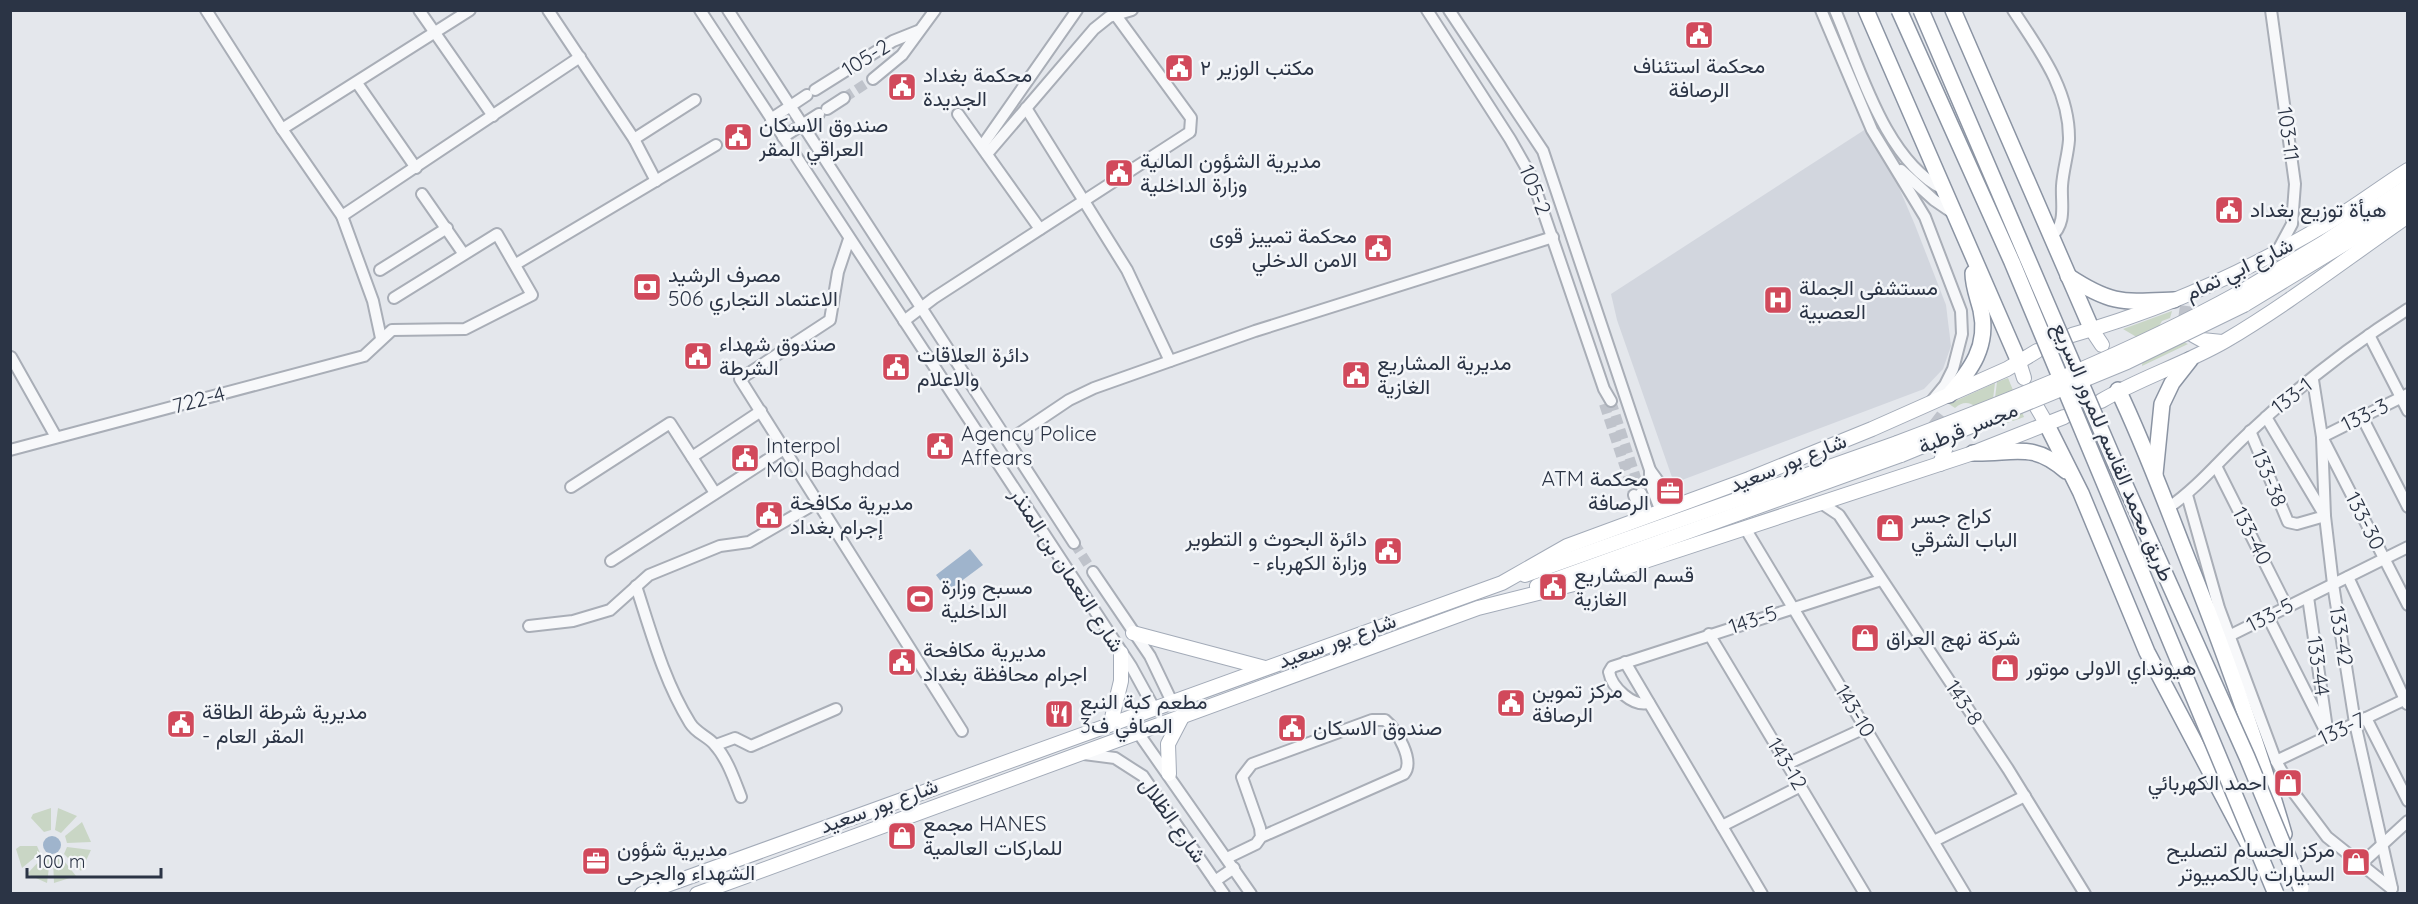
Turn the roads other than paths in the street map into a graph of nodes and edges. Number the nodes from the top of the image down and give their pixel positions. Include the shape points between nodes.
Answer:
1 (206, 10) edge
2 (419, 10) edge
3 (470, 10) edge
4 (548, 10) edge
5 (700, 10) edge
6 (728, 10) edge
7 (935, 10) edge
8 (1077, 10) edge
9 (1132, 10) edge
10 (1427, 10) edge
11 (1449, 10) edge
12 (1821, 10) edge
13 (1835, 10) edge
14 (1866, 10) edge
15 (1899, 10) edge
16 (1922, 10) edge
17 (1953, 10) edge
18 (2013, 10) edge
19 (2271, 10) edge
20 (1114, 13) edge
21 (918, 30) junction
22 (434, 34) junction
23 (885, 46) junction
24 (580, 57) junction
25 (896, 62) junction
26 (873, 79) tunnel mouth
27 (357, 83) junction
28 (844, 98) tunnel mouth
29 (695, 100) dead end
30 (791, 105) junction
31 (1026, 108) junction
32 (957, 114) dead end
33 (493, 116) junction
34 (771, 118) junction
35 (804, 124) junction
36 (282, 129) junction
37 (783, 137) junction
38 (634, 140) junction
39 (716, 145) dead end
40 (985, 150) junction
41 (1886, 155) junction
42 (416, 168) junction
43 (2408, 170) edge
44 (656, 181) junction
45 (2408, 186) edge
46 (1943, 189) junction
47 (423, 194) dead end
48 (1084, 201) junction
49 (2408, 201) edge
50 (1953, 213) junction
51 (342, 216) junction
52 (2408, 216) edge
53 (447, 228) junction
54 (1040, 229) junction
55 (1553, 237) junction
56 (2051, 237) junction
57 (849, 239) junction
58 (463, 253) junction
59 (2276, 253) junction
60 (1974, 261) junction
61 (516, 264) junction
62 (380, 270) dead end
63 (2068, 276) junction
64 (394, 298) dead end
65 (2241, 299) junction
66 (2181, 303) junction
67 (922, 308) junction
68 (2405, 311) edge
69 (904, 321) junction
70 (2408, 324) edge
71 (2092, 330) junction
72 (2072, 335) dead end
73 (2193, 335) dead end
74 (2369, 335) junction
75 (381, 338) junction
76 (2223, 342) junction
77 (2102, 345) dead end
78 (2037, 351) dead end
79 (10, 357) edge
80 (2190, 360) junction
81 (1170, 361) junction
82 (2019, 362) junction
83 (2113, 371) dead end
84 (2024, 378) dead end
85 (2313, 380) junction
86 (2118, 390) junction
87 (1949, 396) junction
88 (2404, 396) edge
89 (2101, 401) dead end
90 (1607, 403) tunnel mouth
91 (2035, 404) dead end
92 (761, 411) junction
93 (1930, 411) junction
94 (2408, 411) edge
95 (2064, 417) dead end
96 (2266, 417) junction
97 (2362, 417) junction
98 (2046, 423) junction
99 (2250, 431) junction
100 (2322, 436) junction
101 (56, 437) junction
102 (1008, 441) junction
103 (1948, 441) dead end
104 (784, 449) junction
105 (1899, 449) junction
106 (10, 450) edge
107 (1973, 453) junction
108 (692, 457) junction
109 (1940, 464) junction
110 (2216, 466) junction
111 (2155, 474) junction
112 (2072, 477) junction
113 (571, 487) dead end
114 (715, 493) junction
115 (1638, 494) tunnel mouth
116 (2187, 495) junction
117 (1843, 496) junction
118 (818, 502) junction
119 (1821, 503) junction
120 (2408, 507) edge
121 (2168, 508) junction
122 (1053, 511) junction
123 (1655, 514) junction
124 (1839, 515) junction
125 (2325, 516) junction
126 (1035, 522) junction
127 (1745, 528) junction
128 (1074, 543) tunnel mouth
129 (2408, 547) edge
130 (2384, 559) junction
131 (611, 561) dead end
132 (1093, 572) tunnel mouth
133 (2348, 577) junction
134 (1881, 580) junction
135 (1502, 583) junction
136 (2333, 584) junction
137 (636, 586) junction
138 (2308, 597) junction
139 (1502, 600) junction
140 (2408, 604) edge
141 (1793, 607) junction
142 (2287, 607) junction
143 (2268, 617) junction
144 (529, 626) dead end
145 (1133, 633) junction
146 (1709, 634) junction
147 (2229, 636) junction
148 (1121, 653) junction
149 (1625, 662) junction
150 (1265, 668) junction
151 (2407, 700) edge
152 (1172, 702) junction
153 (1649, 703) junction
154 (1154, 708) junction
155 (836, 709) dead end
156 (2366, 718) junction
157 (1180, 719) junction
158 (1112, 722) junction
159 (2355, 723) junction
160 (1865, 728) junction
161 (962, 730) dead end
162 (1139, 734) junction
163 (2328, 736) junction
164 (716, 745) junction
165 (1077, 755) junction
166 (2276, 761) junction
167 (1787, 764) junction
168 (1169, 774) junction
169 (1801, 786) junction
170 (2025, 796) junction
171 (741, 797) dead end
172 (2408, 801) edge
173 (2408, 821) edge
174 (1722, 826) junction
175 (1261, 837) junction
176 (1934, 841) junction
177 (2384, 843) junction
178 (1231, 863) junction
179 (2361, 864) junction
180 (1215, 881) junction
181 (2302, 891) edge
182 (2394, 891) edge
183 (642, 894) edge
184 (697, 894) edge
185 (1224, 894) edge
186 (1251, 894) edge
187 (1762, 894) edge
188 (1865, 894) edge
189 (1965, 894) edge
190 (2085, 894) edge
191 (2275, 894) edge

1 - 36 street
2 - 22 street
3 - 22 street
4 - 24 street
5 - 34 street, شارع النعمان بن المنذر
6 - 30 street, شارع النعمان بن المنذر
7 - 21 street, 105-2
8 - 40 street
9 - 20 street
10 - 55 street, 105-2 via 1521,157
11 - 123 street via 1543,151 1650,470 1658,481
12 - 41 street via 1866,118
13 - 46 street via 1893,142 1914,168
14 - 46 highway
15 - 191 highway, طريق محمد القاسم للمرور السريع, bridge via 2012,262
16 - 181 highway, طريق محمد القاسم للمرور السريع, bridge
17 - 56 highway
18 - 56 street via 2048,64 2066,110 2069,142 2062,218 2059,230
19 - 59 street, 103-11 via 2295,183 2292,224
20 - 31 street via 1094,29
20 - 48 street via 1191,118 1192,125 1188,134
21 - 23 street, 105-2
21 - 25 street, 105-2
22 - 27 street
22 - 33 street
23 - 25 street
23 - 30 street, 105-2
24 - 33 street
24 - 38 street
25 - 26 street, 105-2
27 - 36 street
27 - 42 street
28 - 35 street, 105-2
29 - 38 street
30 - 34 street, 105-2
30 - 35 street, شارع النعمان بن المنذر
31 - 40 street
31 - 48 street
32 - 40 street
33 - 42 street
34 - 37 street, شارع النعمان بن المنذر
35 - 37 street, 105-2
35 - 67 street, شارع النعمان بن المنذر
36 - 51 street
37 - 57 street, شارع النعمان بن المنذر
38 - 44 street
39 - 44 street
40 - 54 street
41 - 50 street
41 - 93 street via 1925,217 1962,317 1953,369
42 - 51 street
43 - 59 main road, شارع ابي تمام
44 - 61 street
45 - 65 main road, مجسر قرطبة
46 - 50 highway
47 - 53 street
48 - 54 street
48 - 81 street via 1137,288
49 - 65 main road, مجسر قرطبة via 2351,240
50 - 60 highway
51 - 75 street via 373,301
52 - 76 main road
53 - 58 street
53 - 62 street
54 - 67 street
55 - 81 street
55 - 90 street, 105-2
56 - 63 highway
57 - 69 street, شارع النعمان بن المنذر
57 - 92 street via 838,272 830,320 740,379
58 - 61 street via 497,234
58 - 64 street
59 - 66 main road, شارع ابي تمام via 2203,288
60 - 82 highway
60 - 87 highway via 1973,282 1982,320 1981,345 1971,368
61 - 75 street via 532,295 465,329 392,330
63 - 66 highway via 2113,301
63 - 71 highway
65 - 105 main road, مجسر قرطبة, bridge via 2153,351
66 - 71 main road, شارع ابي تمام
67 - 69 street
67 - 102 street, شارع النعمان بن المنذر
68 - 70 street
68 - 74 street, 133-1
69 - 126 street, شارع النعمان بن المنذر
71 - 72 main road, شارع ابي تمام
71 - 77 main road
73 - 76 main road
74 - 85 street, 133-1
74 - 88 street
75 - 101 street, 722-4 via 364,356
76 - 80 main road
78 - 82 main road
79 - 101 street
80 - 86 main road
80 - 111 highway via 2162,404
81 - 102 street via 1077,396
82 - 84 main road
82 - 87 main road
83 - 86 main road
85 - 96 street, 133-1
85 - 100 street, 133-42
86 - 89 main road
86 - 111 highway
87 - 93 main road
88 - 94 street
88 - 97 street, 133-3
91 - 98 main road
92 - 104 street
92 - 108 street
93 - 123 main road, شارع بور سعيد via 1910,413
95 - 98 main road, شارع بور سعيد
96 - 99 street, 133-1
96 - 125 street
97 - 100 street, 133-3
97 - 120 street
98 - 107 main road, شارع بور سعيد
98 - 112 highway
99 - 110 street, 133-1
99 - 125 street, 133-38 via 2288,522 2297,524
100 - 125 street, 133-42
100 - 130 street, 133-30
101 - 106 street, 722-4
102 - 122 street, شارع النعمان بن المنذر
103 - 109 main road
104 - 114 street
104 - 118 street
105 - 135 main road, مجسر قرطبة
105 - 139 main road, مجسر قرطبة
107 - 109 main road, شارع بور سعيد
107 - 112 highway via 2033,451 2052,458
108 - 113 street via 670,423
108 - 114 street
109 - 117 main road, شارع بور سعيد
110 - 116 street, 133-1
110 - 142 street, 133-40
111 - 121 highway
112 - 191 highway, bridge via 2131,615
114 - 131 street
115 - 123 street
116 - 121 street, 133-1
116 - 147 street
117 - 119 main road, شارع بور سعيد
117 - 124 street
118 - 137 street via 749,542 720,546 681,560 649,575
118 - 161 street
119 - 124 street, 143-8
119 - 127 main road, شارع بور سعيد
121 - 181 highway, bridge via 2264,765
122 - 126 street
122 - 128 street, شارع النعمان بن المنذر
123 - 135 main road, شارع بور سعيد via 1550,554
124 - 134 street, 143-8
125 - 136 street, 133-42
126 - 148 street, شارع النعمان بن المنذر
127 - 139 main road, شارع بور سعيد via 1578,583
127 - 141 street, 143-10
129 - 130 street, 133-5
130 - 133 street, 133-5
130 - 140 street, 133-30
132 - 145 street, شارع النعمان بن المنذر
133 - 136 street, 133-5
133 - 151 street
134 - 141 street, 143-5
134 - 170 street, 143-8
135 - 150 main road, شارع بور سعيد
136 - 138 street, 133-5
136 - 159 street, 133-42
137 - 144 street via 610,610 573,621
137 - 164 street via 658,656 686,715 695,730
138 - 142 street, 133-5
138 - 163 street, 133-44
139 - 157 main road, شارع بور سعيد
141 - 146 street, 143-5
141 - 160 street, 143-10
142 - 143 street, 133-5
143 - 147 street, 133-5
143 - 163 street
145 - 150 main road
145 - 152 street, شارع النعمان بن المنذر via 1158,670
146 - 149 street, 143-5
146 - 167 street, 143-12
147 - 166 street
148 - 154 street, شارع النعمان بن المنذر
148 - 158 main road via 1121,681
149 - 153 street
149 - 153 street via 1612,667 1610,679 1632,701
150 - 152 main road, شارع بور سعيد
151 - 156 street, 133-7
152 - 154 main road, شارع بور سعيد
153 - 174 street
154 - 158 main road, شارع بور سعيد
155 - 164 street via 752,746 735,738
156 - 159 street, 133-7
156 - 172 street
157 - 162 main road, شارع بور سعيد
157 - 168 main road via 1168,744
158 - 183 main road, شارع بور سعيد
159 - 163 street, 133-7
159 - 177 street, 133-42
160 - 167 street
160 - 176 street, 143-10
162 - 165 main road, شارع بور سعيد
162 - 168 street
163 - 166 street, 133-7
164 - 171 street
165 - 180 street, شارع الظلال via 1103,755 1136,769
165 - 184 main road, شارع بور سعيد
166 - 179 street via 2317,825
167 - 169 street, 143-12
168 - 178 street
169 - 174 street
169 - 188 street, 143-12
170 - 176 street
170 - 190 street, 143-8
173 - 177 street
174 - 187 street
175 - 175 street via 1404,774 1408,762 1395,728 1385,720 1372,720 1245,770 1242,777
175 - 178 street
176 - 189 street, 143-10
177 - 179 street
177 - 182 street, 133-42
178 - 180 street
178 - 186 street
179 - 182 street
180 - 185 street, شارع الظلال

